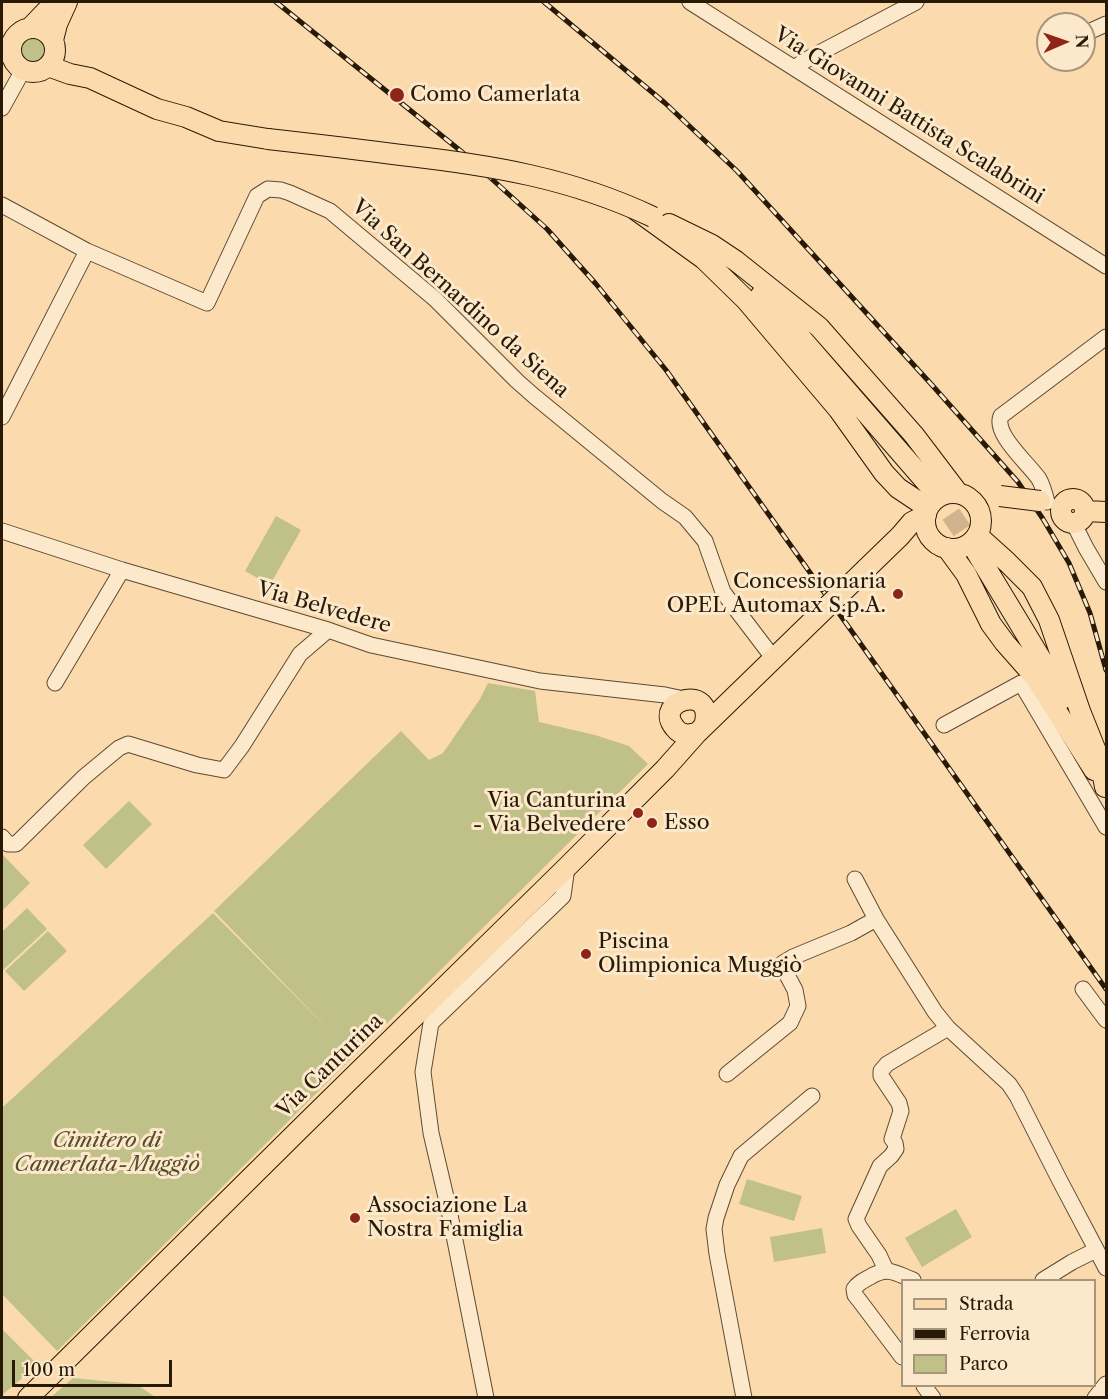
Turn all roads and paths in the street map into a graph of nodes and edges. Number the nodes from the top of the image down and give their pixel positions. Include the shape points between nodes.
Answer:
1 (55, 2) edge
2 (66, 2) edge
3 (690, 2) edge
4 (914, 3) edge
5 (12, 35) edge
6 (52, 53) junction
7 (794, 68) junction
8 (23, 70) junction
9 (2, 108) edge
10 (2, 205) edge
11 (632, 207) junction
12 (87, 251) junction
13 (708, 252) junction
14 (1107, 266) edge
15 (1107, 337) edge
16 (2, 417) edge
17 (961, 494) junction
18 (1000, 496) junction
19 (1050, 502) junction
20 (929, 504) junction
21 (1107, 512) edge
22 (1080, 518) junction
23 (2, 531) edge
24 (978, 535) junction
25 (900, 536) junction
26 (941, 545) junction
27 (122, 570) junction
28 (1107, 582) edge
29 (328, 630) junction
30 (774, 659) junction
31 (756, 677) junction
32 (55, 683) dead end
33 (685, 705) junction
34 (944, 725) dead end
35 (693, 730) junction
36 (1106, 789) edge
37 (1107, 828) edge
38 (2, 837) edge
39 (567, 867) junction
40 (855, 879) dead end
41 (876, 919) junction
42 (1083, 989) dead end
43 (1107, 1020) edge
44 (948, 1028) junction
45 (727, 1074) dead end
46 (812, 1096) dead end
47 (1096, 1250) junction
48 (1107, 1268) edge
49 (886, 1270) junction
50 (908, 1279) edge
51 (1046, 1279) edge
52 (901, 1355) edge
53 (1107, 1384) edge
54 (28, 1398) edge
55 (486, 1398) edge
56 (744, 1398) edge
57 (1095, 1398) edge

1 - 5 main road
2 - 6 main road
3 - 7 street, Via Giovanni Battista Scalabrini
4 - 7 street
5 - 6 main road via 43,30
5 - 8 main road via 12,60
6 - 8 main road via 36,72
6 - 11 main road, bridge via 70,74 90,78 157,109 219,131 498,168 569,185
7 - 14 street, Via Giovanni Battista Scalabrini
8 - 9 street
10 - 12 street, Via San Bernardino da Siena
11 - 13 main road, bridge
11 - 13 main road, bridge
12 - 16 street
12 - 30 street, Via San Bernardino da Siena via 207,303 257,196 268,189 281,190 330,211 435,299 534,396 685,517 705,541 723,592
13 - 17 main road via 736,261 819,327
13 - 20 main road via 839,410 884,473 898,488
15 - 19 street via 999,420 1001,429
17 - 18 main road
17 - 20 main road via 949,493
17 - 24 main road via 971,499 979,511
18 - 19 main road, bridge
18 - 24 main road via 990,504
19 - 22 main road via 1077,500 1083,504
20 - 25 main road, Via Canturina
20 - 26 main road via 927,529
21 - 22 main road
22 - 28 street via 1086,548
23 - 27 street, Via Belvedere
24 - 26 main road via 956,549
24 - 36 main road
24 - 36 main road via 1032,587 1049,620 1100,761
25 - 26 main road
25 - 30 main road, Via Canturina, bridge
26 - 36 main road via 966,574 991,624 1035,677
27 - 29 street, Via Belvedere
27 - 32 street
29 - 33 street, Via Belvedere via 371,645 540,681 665,695
29 - 38 street via 300,654 224,770 128,744 84,777 16,844 8,844
30 - 31 main road, Via Canturina
31 - 33 main road, Via Canturina
31 - 35 main road, Via Canturina
33 - 35 main road via 705,710 706,717
33 - 35 main road via 670,719 672,725
34 - 37 street via 1021,683
35 - 39 main road, Via Canturina via 665,769
39 - 54 main road, Via Canturina
39 - 55 street via 564,896 431,1023 423,1072 431,1133
40 - 41 street
41 - 44 street
41 - 45 street via 783,963 798,1006 790,1023
42 - 43 street
44 - 47 street via 1017,1096
44 - 49 street via 881,1071 901,1111 892,1139 896,1149 880,1166 856,1219
46 - 56 street via 741,1156 716,1218 717,1254
47 - 48 street
47 - 51 street
49 - 50 street
49 - 52 street via 858,1284 855,1295
53 - 57 street

